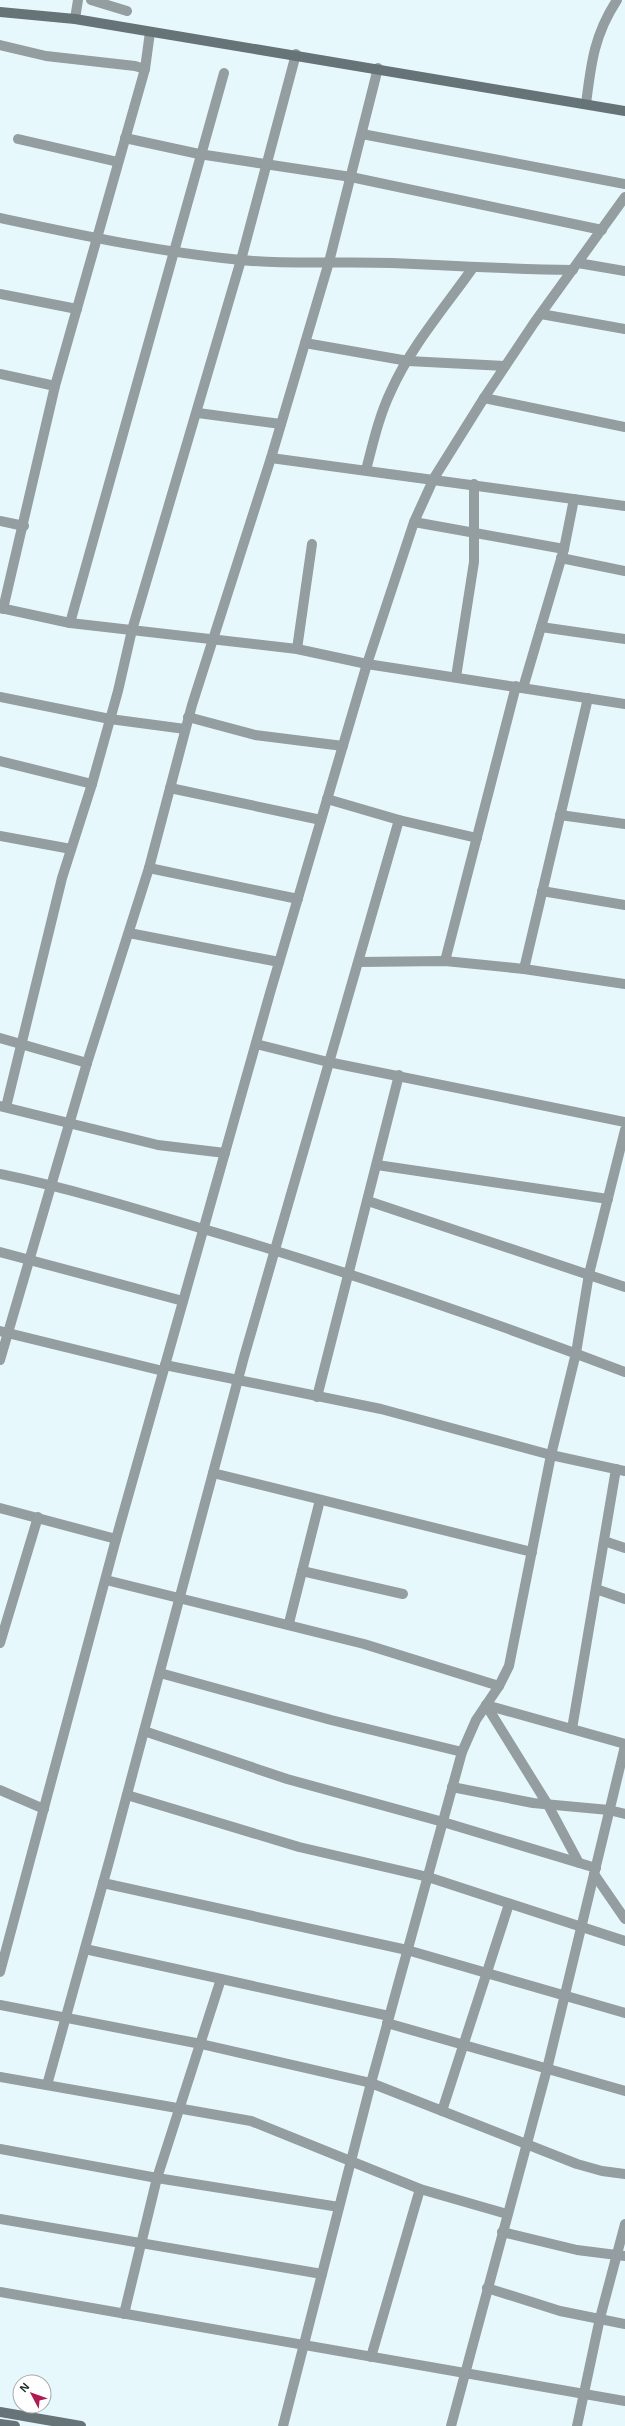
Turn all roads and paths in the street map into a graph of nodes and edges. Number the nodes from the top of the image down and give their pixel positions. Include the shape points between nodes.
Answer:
1 (78, 0) edge
2 (91, 0) edge
3 (617, 0) edge
4 (127, 11) dead end
5 (0, 12) edge
6 (75, 19) junction
7 (150, 32) junction
8 (0, 45) edge
9 (296, 54) junction
10 (378, 68) junction
11 (145, 69) junction
12 (224, 73) dead end
13 (586, 104) junction
14 (625, 111) edge
15 (362, 134) junction
16 (125, 138) junction
17 (18, 139) dead end
18 (199, 154) junction
19 (118, 162) junction
20 (267, 163) junction
21 (351, 177) junction
22 (625, 184) edge
23 (625, 197) edge
24 (0, 218) edge
25 (602, 230) junction
26 (98, 239) junction
27 (172, 252) junction
28 (241, 260) junction
29 (329, 262) junction
30 (576, 266) junction
31 (472, 268) junction
32 (625, 271) edge
33 (0, 294) edge
34 (77, 309) junction
35 (541, 314) junction
36 (625, 329) edge
37 (305, 343) junction
38 (408, 361) junction
39 (505, 366) junction
40 (0, 374) edge
41 (55, 386) junction
42 (484, 398) junction
43 (198, 413) junction
44 (281, 424) junction
45 (625, 427) edge
46 (270, 458) junction
47 (366, 470) junction
48 (434, 478) junction
49 (474, 484) junction
50 (574, 498) junction
51 (625, 506) edge
52 (0, 521) edge
53 (414, 522) junction
54 (24, 526) junction
55 (474, 533) junction
56 (312, 544) dead end
57 (563, 553) junction
58 (625, 571) edge
59 (2, 609) edge
60 (70, 623) junction
61 (541, 627) junction
62 (132, 630) junction
63 (625, 639) edge
64 (214, 640) junction
65 (297, 649) junction
66 (367, 664) junction
67 (456, 677) junction
68 (519, 687) junction
69 (0, 696) edge
70 (588, 698) junction
71 (625, 704) edge
72 (188, 717) junction
73 (110, 719) junction
74 (185, 729) junction
75 (343, 746) junction
76 (0, 761) edge
77 (92, 784) junction
78 (170, 788) junction
79 (327, 800) junction
80 (560, 815) junction
81 (321, 820) junction
82 (399, 820) junction
83 (625, 824) edge
84 (0, 836) edge
85 (477, 838) junction
86 (70, 849) junction
87 (149, 868) junction
88 (542, 891) junction
89 (298, 899) junction
90 (625, 905) edge
91 (129, 933) junction
92 (445, 961) junction
93 (279, 962) junction
94 (359, 962) junction
95 (524, 969) junction
96 (625, 984) edge
97 (0, 1038) edge
98 (22, 1044) junction
99 (256, 1044) junction
100 (328, 1062) junction
101 (87, 1063) junction
102 (399, 1075) junction
103 (3, 1106) edge
104 (71, 1122) junction
105 (625, 1122) edge
106 (625, 1130) edge
107 (225, 1152) junction
108 (377, 1165) junction
109 (0, 1174) edge
110 (52, 1184) junction
111 (608, 1199) junction
112 (368, 1201) junction
113 (204, 1229) junction
114 (274, 1250) junction
115 (0, 1252) edge
116 (30, 1259) junction
117 (350, 1274) junction
118 (589, 1274) junction
119 (625, 1287) edge
120 (183, 1301) junction
121 (4, 1332) edge
122 (576, 1353) junction
123 (0, 1360) edge
124 (164, 1368) junction
125 (625, 1372) edge
126 (238, 1380) junction
127 (317, 1397) junction
128 (551, 1455) junction
129 (620, 1470) edge
130 (213, 1473) junction
131 (320, 1500) junction
132 (0, 1508) edge
133 (38, 1517) junction
134 (116, 1539) junction
135 (604, 1541) junction
136 (625, 1548) edge
137 (532, 1552) junction
138 (302, 1571) junction
139 (106, 1580) junction
140 (596, 1589) junction
141 (404, 1594) dead end
142 (180, 1598) junction
143 (625, 1599) edge
144 (289, 1624) junction
145 (0, 1642) edge
146 (160, 1673) junction
147 (499, 1686) junction
148 (486, 1705) junction
149 (572, 1729) junction
150 (144, 1732) junction
151 (625, 1745) edge
152 (462, 1752) junction
153 (452, 1787) junction
154 (0, 1790) edge
155 (127, 1795) junction
156 (548, 1805) junction
157 (44, 1809) junction
158 (610, 1810) junction
159 (625, 1814) edge
160 (443, 1822) junction
161 (579, 1863) junction
162 (595, 1871) junction
163 (428, 1877) junction
164 (103, 1883) junction
165 (509, 1904) junction
166 (625, 1919) edge
167 (581, 1927) junction
168 (625, 1941) edge
169 (84, 1949) junction
170 (407, 1950) junction
171 (0, 1972) edge
172 (485, 1972) junction
173 (221, 1979) junction
174 (565, 1995) junction
175 (0, 2005) edge
176 (625, 2014) edge
177 (66, 2017) junction
178 (388, 2020) junction
179 (201, 2044) junction
180 (464, 2044) junction
181 (547, 2069) junction
182 (0, 2077) edge
183 (371, 2083) junction
184 (46, 2085) junction
185 (625, 2091) edge
186 (179, 2110) junction
187 (442, 2111) junction
188 (525, 2144) junction
189 (0, 2149) edge
190 (351, 2160) junction
191 (625, 2174) edge
192 (156, 2178) junction
193 (420, 2189) junction
194 (339, 2207) junction
195 (507, 2214) junction
196 (0, 2219) edge
197 (625, 2224) edge
198 (502, 2232) junction
199 (140, 2244) junction
200 (620, 2255) edge
201 (322, 2274) junction
202 (487, 2288) junction
203 (0, 2292) edge
204 (124, 2314) junction
205 (600, 2318) junction
206 (625, 2324) edge
207 (304, 2345) junction
208 (371, 2357) junction
209 (465, 2373) junction
210 (584, 2394) junction
211 (625, 2401) edge
212 (0, 2412) edge
213 (0, 2424) edge
214 (14, 2426) edge
215 (80, 2426) edge
216 (283, 2426) edge
217 (451, 2426) edge
218 (577, 2426) edge

1 - 6 street
2 - 4 street
3 - 13 street via 603,21 592,58
5 - 6 main road
6 - 7 main road
7 - 9 main road
7 - 11 street
8 - 11 street via 31,53
9 - 10 main road
9 - 20 street
10 - 13 main road
10 - 15 street
11 - 16 street
12 - 18 street
13 - 14 main road
15 - 21 street
15 - 22 street
16 - 18 street
16 - 19 street
17 - 19 street
18 - 20 street
18 - 27 street
19 - 26 street
20 - 21 street
20 - 28 street
21 - 25 street
21 - 29 street
23 - 25 street
24 - 26 street
25 - 30 street
26 - 27 street
26 - 34 street
27 - 28 street
27 - 60 street
28 - 29 street via 290,264
28 - 43 street
29 - 31 street
29 - 37 street
30 - 31 street
30 - 32 street
30 - 35 street
31 - 38 street
33 - 34 street
34 - 41 street
35 - 36 street
35 - 39 street
37 - 38 street
37 - 44 street
38 - 39 street
38 - 47 street via 391,390 376,428
39 - 42 street
40 - 41 street
41 - 54 street
42 - 45 street
42 - 48 street
43 - 44 street
43 - 62 street
44 - 46 street
46 - 47 street
46 - 64 street
47 - 48 street
48 - 49 street
48 - 53 street
49 - 50 street
49 - 55 street
50 - 51 street
50 - 57 street
52 - 54 street
53 - 55 street
53 - 66 street
54 - 59 street
55 - 57 street
55 - 67 street via 474,562
56 - 65 street
57 - 58 street
57 - 61 street
59 - 60 street
60 - 62 street
61 - 63 street
61 - 68 street
62 - 64 street
62 - 73 street
64 - 65 street
64 - 72 street
65 - 66 street
66 - 67 street
66 - 75 street
67 - 68 street
68 - 70 street
68 - 85 street
69 - 73 street
70 - 71 street
70 - 80 street
72 - 74 street
72 - 75 street via 255,735
73 - 74 street
73 - 77 street
74 - 78 street
75 - 79 street
76 - 77 street
77 - 86 street
78 - 81 street
78 - 87 street
79 - 81 street
79 - 82 street
80 - 83 street
80 - 88 street
81 - 89 street
82 - 85 street
82 - 94 street
84 - 86 street
85 - 92 street
86 - 98 street
87 - 89 street
87 - 91 street
88 - 90 street
88 - 95 street
89 - 93 street
91 - 93 street
91 - 101 street
92 - 94 street
92 - 95 street
93 - 99 street
94 - 100 street
95 - 96 street
97 - 98 street
98 - 101 street
98 - 103 street
99 - 100 street
99 - 107 street
100 - 102 street
100 - 114 street
101 - 104 street
102 - 105 street
102 - 108 street
103 - 104 street
104 - 107 street via 158,1145
104 - 110 street
106 - 111 street
107 - 113 street
108 - 111 street
108 - 112 street
109 - 110 street
110 - 113 street
110 - 116 street
111 - 118 street
112 - 117 street
112 - 118 street
113 - 114 street
113 - 120 street
114 - 117 street
114 - 126 street
115 - 116 street
116 - 120 street
116 - 121 street
117 - 122 street
117 - 127 street
118 - 119 street
118 - 122 street
120 - 124 street
121 - 123 street
121 - 124 street
122 - 125 street
122 - 128 street
124 - 126 street
124 - 134 street
126 - 127 street
126 - 130 street
127 - 128 street via 381,1409
128 - 129 street
128 - 137 street
129 - 135 street
130 - 131 street
130 - 142 street
131 - 137 street
131 - 138 street
132 - 133 street
133 - 134 street
133 - 145 street
134 - 139 street
135 - 136 street
135 - 140 street
137 - 147 street via 509,1666
138 - 141 street
138 - 144 street
139 - 142 street
139 - 157 street
140 - 143 street
140 - 149 street
142 - 144 street
142 - 146 street
144 - 147 street via 364,1644
146 - 150 street
146 - 152 street via 331,1720
147 - 148 street
148 - 149 street
148 - 152 street via 476,1720
148 - 156 street
149 - 151 street
150 - 155 street
150 - 160 street via 287,1779
151 - 158 street
152 - 153 street
153 - 156 street
153 - 160 street
154 - 157 street
155 - 163 street via 299,1847
155 - 164 street
156 - 158 street
156 - 161 street
157 - 171 street
158 - 159 street
158 - 162 street
160 - 161 street
160 - 163 street
161 - 162 street
162 - 166 street
162 - 167 street
163 - 165 street
163 - 170 street
164 - 169 street
164 - 170 street
165 - 167 street
165 - 172 street
167 - 168 street
167 - 174 street
169 - 173 street
169 - 177 street
170 - 172 street
170 - 178 street
172 - 174 street
172 - 180 street
173 - 178 street
173 - 179 street
174 - 176 street
174 - 181 street
175 - 177 street
177 - 179 street
177 - 184 street
178 - 180 street
178 - 183 street
179 - 183 street
179 - 186 street
180 - 181 street
180 - 187 street
181 - 185 street
181 - 188 street
182 - 184 street
183 - 187 street
183 - 190 street
184 - 186 street
186 - 190 street via 251,2121
186 - 192 street
187 - 188 street
188 - 191 street via 577,2164
188 - 195 street
189 - 192 street
190 - 193 street
190 - 194 street
192 - 194 street
192 - 199 street
193 - 195 street
193 - 208 street
194 - 201 street
195 - 198 street
196 - 199 street
197 - 200 street
198 - 200 street via 577,2250
198 - 202 street
199 - 201 street
199 - 204 street
200 - 205 street
201 - 207 street
202 - 205 street via 560,2311
202 - 209 street
203 - 204 street
204 - 207 street
205 - 206 street
205 - 210 street
207 - 208 street
207 - 216 street
208 - 209 street
209 - 210 street
209 - 217 street
210 - 211 street
210 - 218 street
212 - 215 main road
213 - 214 main road

